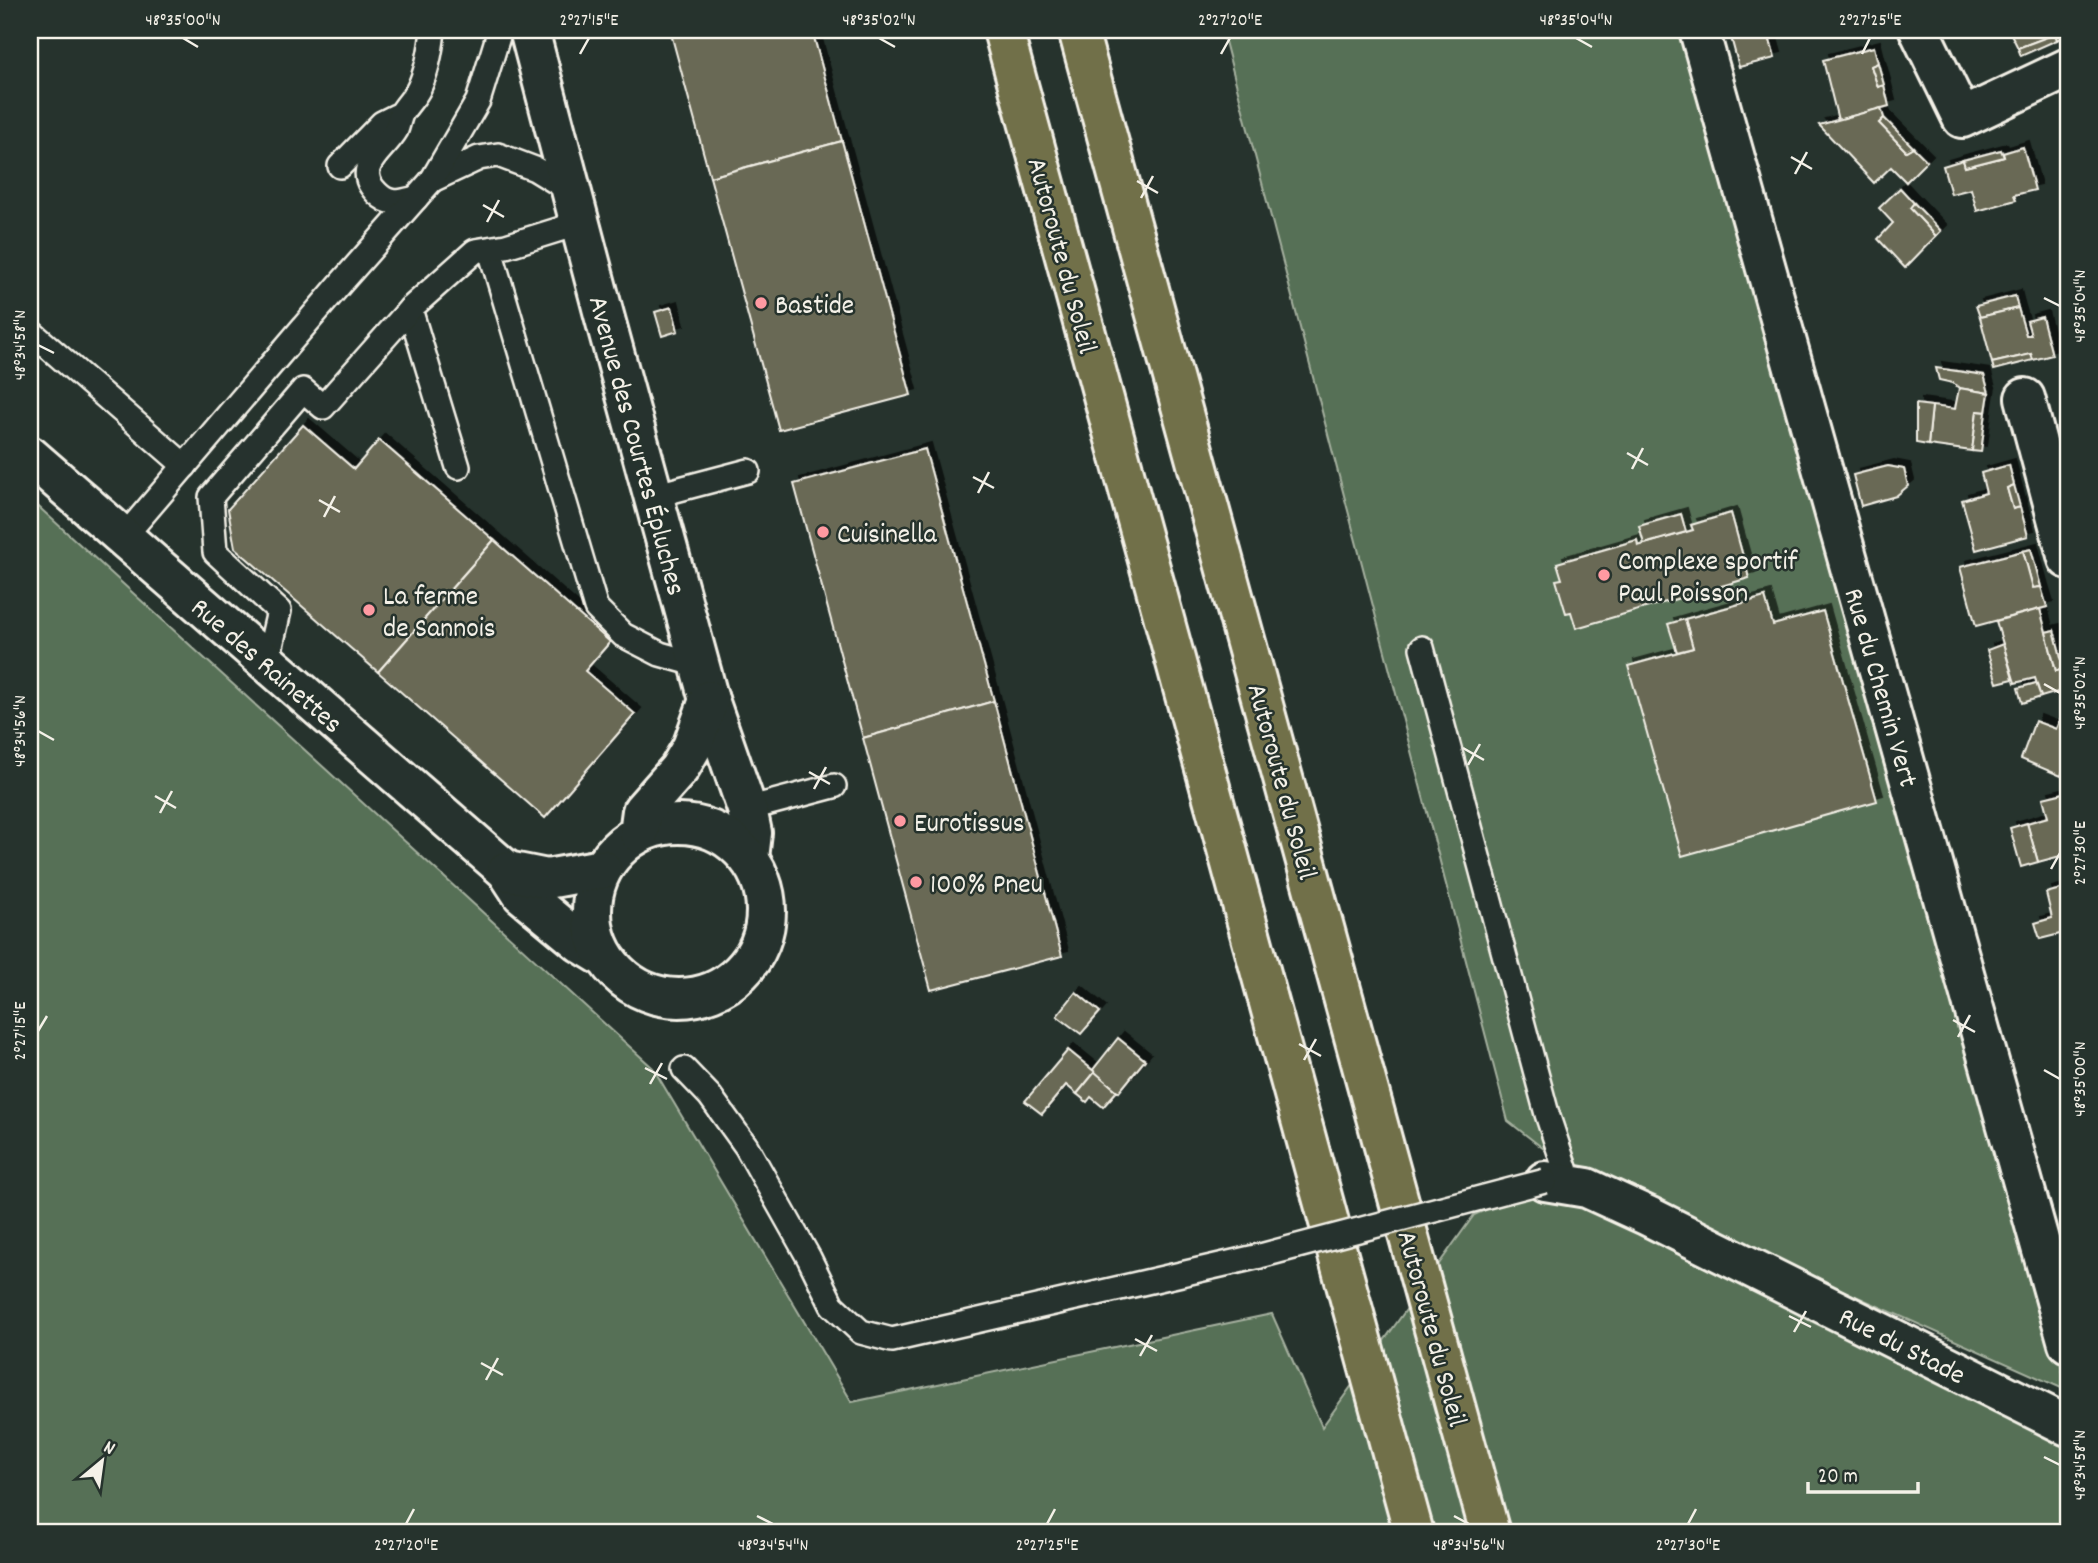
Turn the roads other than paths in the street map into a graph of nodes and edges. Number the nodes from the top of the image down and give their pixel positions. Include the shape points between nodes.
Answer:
1 (433, 30) edge
2 (500, 30) edge
3 (529, 30) edge
4 (1003, 30) edge
5 (1078, 30) edge
6 (1699, 30) edge
7 (1919, 30) edge
8 (2068, 68) edge
9 (402, 113) junction
10 (340, 166) dead end
11 (432, 180) junction
12 (416, 198) junction
13 (575, 207) junction
14 (490, 250) junction
15 (411, 309) junction
16 (30, 331) edge
17 (2025, 398) dead end
18 (30, 456) edge
19 (185, 466) junction
20 (458, 467) dead end
21 (748, 471) dead end
22 (653, 496) junction
23 (123, 538) junction
24 (2068, 559) edge
25 (1422, 648) dead end
26 (267, 663) junction
27 (704, 683) junction
28 (834, 786) dead end
29 (747, 809) junction
30 (639, 833) junction
31 (749, 858) junction
32 (602, 869) junction
33 (507, 871) junction
34 (604, 957) junction
35 (684, 1069) dead end
36 (1558, 1184) junction
37 (2068, 1343) edge
38 (2068, 1426) edge
39 (1414, 1533) edge
40 (1490, 1533) edge

1 - 9 lane via 419,89
2 - 11 lane via 478,101
3 - 13 street, Avenue des Courtes Épluches
4 - 39 highway, Autoroute du Soleil
5 - 40 highway, Autoroute du Soleil
6 - 37 street, Rue du Chemin Vert
7 - 8 street via 1962,118
9 - 10 lane via 382,123
9 - 12 lane via 396,130 368,167 367,178 390,202
11 - 12 lane
11 - 13 lane via 479,158 498,155 535,169
12 - 19 lane
13 - 14 lane
13 - 22 street, Avenue des Courtes Épluches
14 - 15 lane via 475,251
14 - 27 lane via 596,608 623,635
15 - 20 lane
15 - 26 lane via 323,407 303,390 211,497 215,552 279,611
16 - 19 lane
17 - 24 street
18 - 23 street, Rue des Rainettes
19 - 23 lane
21 - 22 lane
22 - 27 street, Avenue des Courtes Épluches
23 - 26 street, Rue des Rainettes
25 - 36 lane via 1547,1114
26 - 33 street, Rue des Rainettes
27 - 29 street, Avenue des Courtes Épluches
27 - 30 street via 692,747 642,811
28 - 29 lane
29 - 31 street, Avenue des Courtes Épluches via 752,833
30 - 31 street via 668,824 699,826 727,838
30 - 32 street via 618,848
31 - 34 street via 763,886 767,916 750,962 720,989 691,999 660,997 638,989
32 - 33 street, Rue des Rainettes via 547,879
32 - 34 street via 591,913
33 - 34 street, Rue des Rainettes via 522,894
35 - 36 lane, bridge via 746,1146 832,1305 861,1332 892,1339
36 - 38 street, Rue du Stade via 1587,1188 1648,1216

